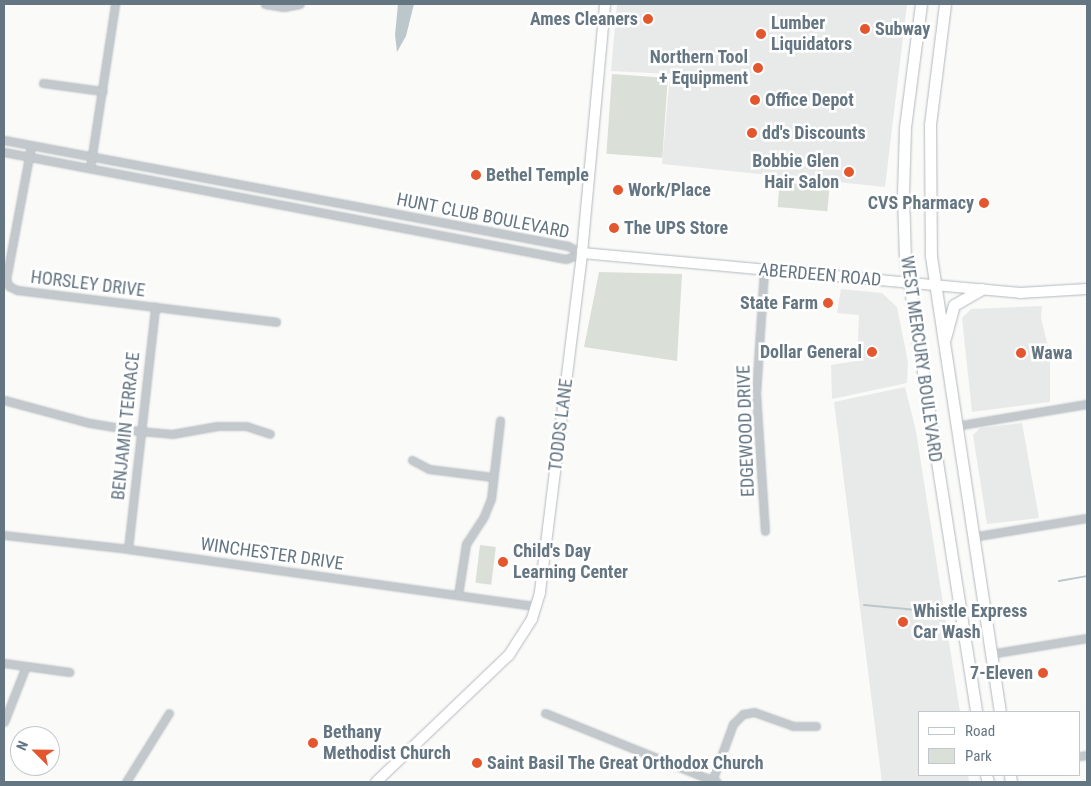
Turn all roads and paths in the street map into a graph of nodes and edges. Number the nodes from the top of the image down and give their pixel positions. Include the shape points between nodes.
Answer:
1 (115, 4) edge
2 (265, 4) edge
3 (300, 4) edge
4 (605, 4) edge
5 (921, 4) edge
6 (945, 4) edge
7 (43, 83) dead end
8 (102, 91) junction
9 (4, 140) edge
10 (31, 146) junction
11 (4, 152) edge
12 (29, 157) junction
13 (92, 157) junction
14 (90, 168) junction
15 (582, 253) junction
16 (764, 270) junction
17 (909, 283) junction
18 (934, 285) junction
19 (982, 289) junction
20 (1087, 289) edge
21 (155, 307) junction
22 (276, 322) dead end
23 (943, 347) junction
24 (4, 400) edge
25 (1087, 404) edge
26 (500, 421) dead end
27 (955, 426) junction
28 (139, 431) junction
29 (270, 434) dead end
30 (412, 460) dead end
31 (493, 478) junction
32 (1087, 518) edge
33 (766, 531) dead end
34 (4, 535) edge
35 (972, 537) junction
36 (128, 549) junction
37 (458, 595) junction
38 (536, 606) junction
39 (1087, 638) edge
40 (990, 654) junction
41 (4, 663) edge
42 (26, 666) junction
43 (70, 672) dead end
44 (976, 711) edge
45 (1000, 711) edge
46 (170, 713) dead end
47 (545, 713) dead end
48 (4, 722) edge
49 (816, 726) dead end
50 (714, 781) edge
51 (126, 782) edge
52 (376, 782) edge

1 - 8 street
2 - 3 street via 284,7
4 - 15 main road, TODDS LANE
5 - 17 highway, WEST MERCURY BOULEVARD via 904,151 904,221
6 - 18 highway, WEST MERCURY BOULEVARD via 929,148 928,215
7 - 8 street
8 - 13 street
9 - 10 street, HUNT CLUB BOULEVARD
10 - 12 street, HORSLEY DRIVE
10 - 13 street, HUNT CLUB BOULEVARD
11 - 12 street, HUNT CLUB BOULEVARD
12 - 14 street, HUNT CLUB BOULEVARD
12 - 21 street, HORSLEY DRIVE via 6,278 9,286 18,290
13 - 14 street
13 - 15 street, HUNT CLUB BOULEVARD via 568,246
14 - 15 street, HUNT CLUB BOULEVARD via 566,259
15 - 16 main road, ABERDEEN ROAD
15 - 38 main road, TODDS LANE via 544,576
16 - 17 main road, ABERDEEN ROAD
16 - 33 street, EDGEWOOD DRIVE via 756,393
17 - 18 main road, ABERDEEN ROAD
17 - 44 highway, WEST MERCURY BOULEVARD
18 - 19 main road, ABERDEEN ROAD
18 - 23 highway, WEST MERCURY BOULEVARD
19 - 20 main road, ABERDEEN ROAD via 1045,294
19 - 23 highway via 954,305
21 - 22 street, HORSLEY DRIVE
21 - 28 street, BENJAMIN TERRACE
23 - 27 highway, WEST MERCURY BOULEVARD
24 - 28 street via 90,423
25 - 27 street
26 - 31 street
27 - 35 highway, WEST MERCURY BOULEVARD
28 - 29 street via 172,434 217,426 246,426
28 - 36 street, BENJAMIN TERRACE
30 - 31 street via 429,469
31 - 37 street via 488,508 466,544
32 - 35 street
34 - 36 street, WINCHESTER DRIVE
35 - 40 highway, WEST MERCURY BOULEVARD
36 - 37 street, WINCHESTER DRIVE
37 - 38 street, WINCHESTER DRIVE
38 - 52 main road, TODDS LANE via 509,655
39 - 40 street
40 - 45 highway, WEST MERCURY BOULEVARD
41 - 42 street
42 - 43 street
42 - 48 street
46 - 51 street
47 - 50 street
49 - 50 street via 793,726 754,712 742,714 733,724

